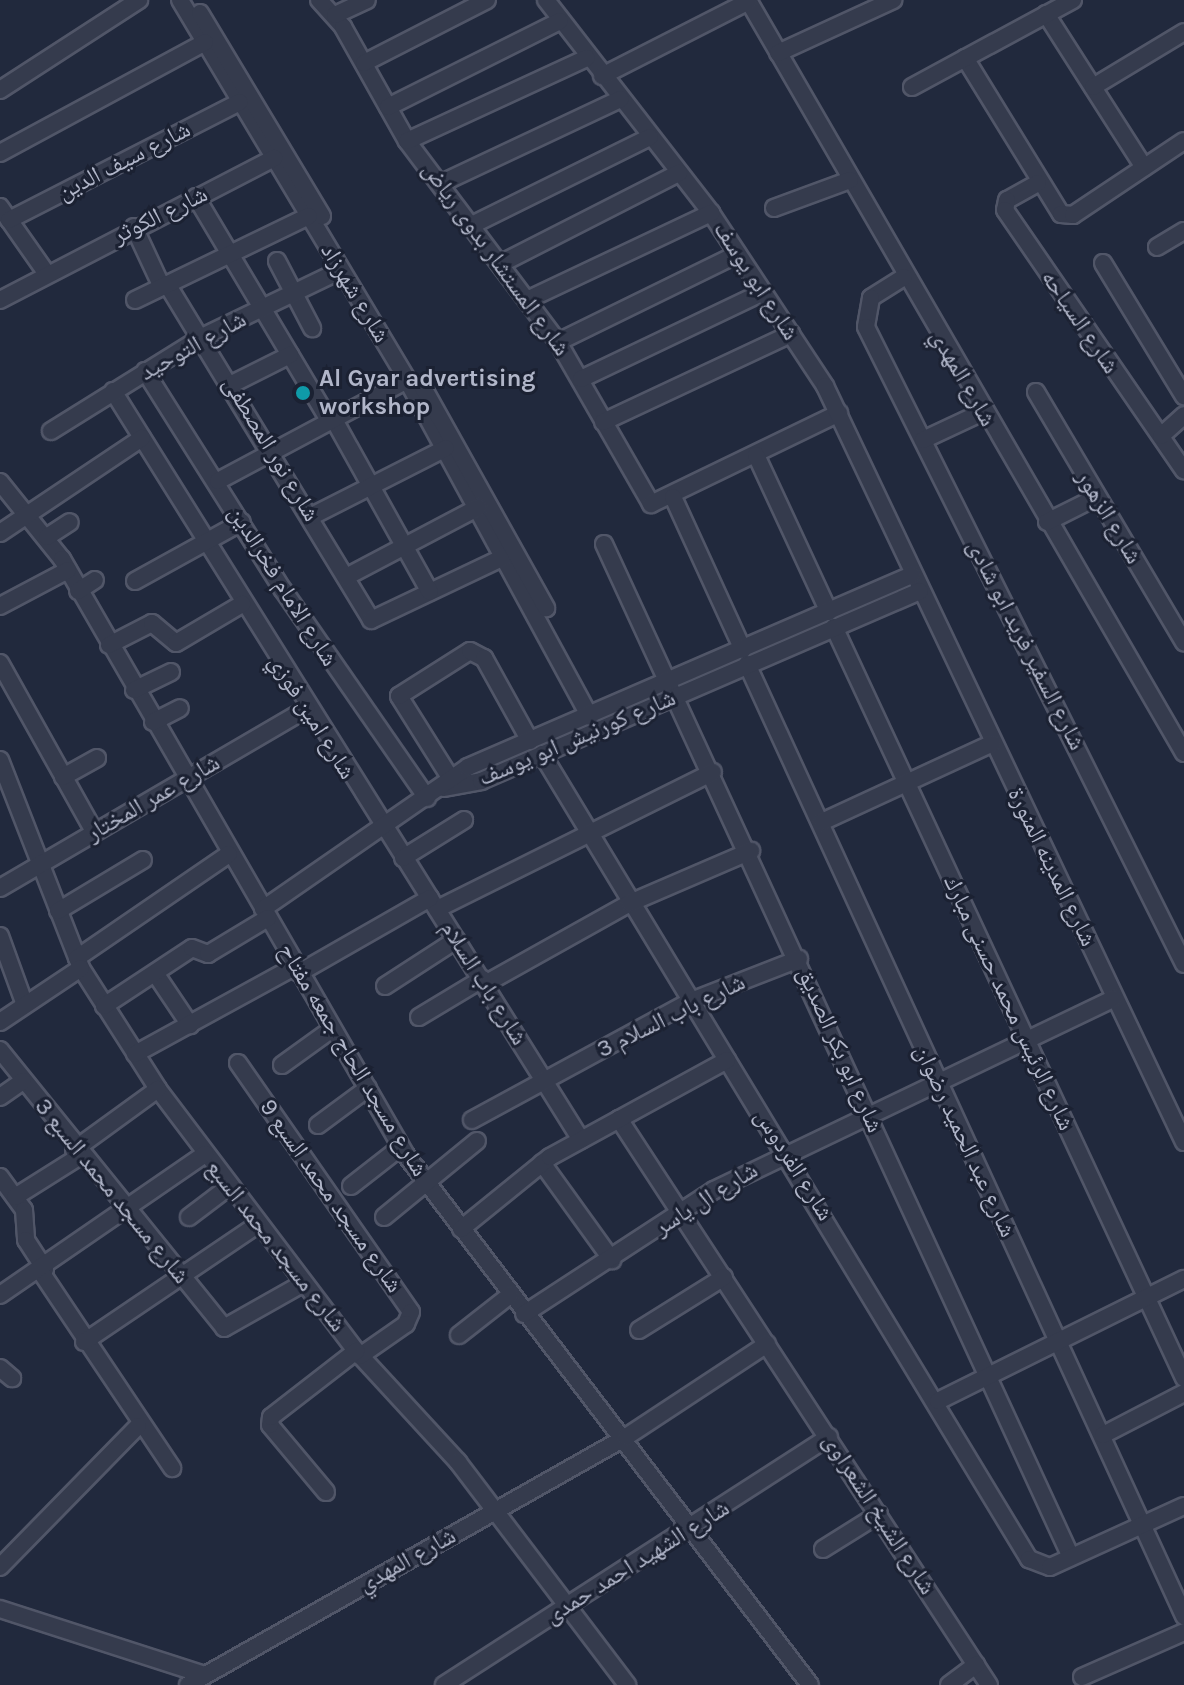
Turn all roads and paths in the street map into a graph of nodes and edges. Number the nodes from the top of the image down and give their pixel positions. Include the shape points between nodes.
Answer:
1 (139, 0) edge
2 (180, 0) edge
3 (193, 0) edge
4 (319, 0) edge
5 (367, 0) edge
6 (487, 0) edge
7 (546, 0) edge
8 (893, 0) edge
9 (1073, 0) edge
10 (748, 1) edge
11 (1046, 14) junction
12 (335, 15) junction
13 (560, 21) junction
14 (200, 24) junction
15 (1184, 32) edge
16 (205, 42) junction
17 (778, 53) junction
18 (587, 58) junction
19 (965, 58) junction
20 (364, 63) junction
21 (602, 76) junction
22 (912, 87) dead end
23 (1093, 87) junction
24 (0, 90) edge
25 (620, 99) junction
26 (240, 102) junction
27 (388, 107) junction
28 (650, 137) junction
29 (407, 141) junction
30 (1184, 141) edge
31 (0, 153) edge
32 (274, 158) junction
33 (1144, 167) junction
34 (679, 173) junction
35 (850, 180) junction
36 (444, 182) junction
37 (1038, 183) junction
38 (196, 197) junction
39 (774, 208) dead end
40 (711, 213) junction
41 (5, 214) edge
42 (309, 216) junction
43 (474, 224) junction
44 (134, 227) junction
45 (1184, 231) edge
46 (1157, 247) dead end
47 (230, 254) junction
48 (738, 254) junction
49 (277, 261) dead end
50 (502, 263) junction
51 (1103, 263) dead end
52 (341, 270) junction
53 (45, 271) junction
54 (904, 277) junction
55 (164, 286) junction
56 (763, 292) junction
57 (294, 293) junction
58 (0, 300) edge
59 (135, 300) dead end
60 (527, 300) junction
61 (262, 308) junction
62 (312, 328) dead end
63 (791, 334) junction
64 (202, 337) junction
65 (558, 342) junction
66 (290, 355) junction
67 (145, 371) junction
68 (581, 379) junction
69 (407, 380) junction
70 (232, 384) junction
71 (113, 391) junction
72 (1036, 392) dead end
73 (1184, 396) edge
74 (983, 412) junction
75 (839, 413) junction
76 (1184, 415) edge
77 (331, 419) junction
78 (603, 422) junction
79 (51, 431) dead end
80 (1161, 436) junction
81 (142, 438) junction
82 (445, 440) junction
83 (923, 440) junction
84 (274, 449) junction
85 (756, 455) junction
86 (1184, 470) edge
87 (218, 481) junction
88 (0, 482) edge
89 (371, 486) junction
90 (673, 497) junction
91 (1097, 497) junction
92 (479, 507) junction
93 (312, 516) junction
94 (27, 517) junction
95 (70, 522) dead end
96 (242, 522) junction
97 (1047, 522) junction
98 (0, 533) edge
99 (47, 537) junction
100 (204, 543) junction
101 (604, 544) dead end
102 (404, 545) junction
103 (506, 556) junction
104 (68, 570) junction
105 (912, 575) junction
106 (346, 577) junction
107 (95, 580) dead end
108 (135, 581) dead end
109 (78, 591) junction
110 (920, 591) junction
111 (430, 592) junction
112 (242, 604) junction
113 (0, 606) edge
114 (832, 619) junction
115 (1184, 642) edge
116 (109, 645) junction
117 (745, 657) junction
118 (0, 663) edge
119 (171, 672) dead end
120 (673, 689) junction
121 (134, 690) junction
122 (180, 708) dead end
123 (306, 709) junction
124 (595, 714) junction
125 (153, 722) junction
126 (993, 743) junction
127 (536, 748) junction
128 (1184, 753) edge
129 (97, 758) dead end
130 (0, 760) edge
131 (713, 772) junction
132 (63, 777) junction
133 (187, 780) junction
134 (906, 783) junction
135 (447, 784) junction
136 (427, 798) junction
137 (464, 820) dead end
138 (822, 822) junction
139 (384, 829) junction
140 (585, 830) junction
141 (94, 831) junction
142 (751, 851) junction
143 (229, 854) junction
144 (403, 858) junction
145 (143, 860) dead end
146 (40, 865) junction
147 (0, 888) edge
148 (630, 903) junction
149 (433, 904) junction
150 (58, 911) junction
151 (266, 914) junction
152 (0, 936) edge
153 (456, 940) junction
154 (799, 959) junction
155 (79, 963) junction
156 (1184, 964) edge
157 (297, 970) junction
158 (155, 973) junction
159 (483, 982) junction
160 (385, 986) dead end
161 (1114, 998) junction
162 (691, 1001) junction
163 (25, 1005) junction
164 (104, 1006) junction
165 (419, 1017) dead end
166 (0, 1022) edge
167 (190, 1025) junction
168 (332, 1029) junction
169 (1024, 1039) junction
170 (0, 1050) edge
171 (135, 1054) junction
172 (727, 1060) junction
173 (238, 1063) dead end
174 (282, 1065) dead end
175 (545, 1079) junction
176 (936, 1079) junction
177 (23, 1081) junction
178 (368, 1088) junction
179 (158, 1089) junction
180 (0, 1097) edge
181 (868, 1114) junction
182 (619, 1119) junction
183 (472, 1120) dead end
184 (318, 1125) dead end
185 (581, 1140) junction
186 (477, 1141) dead end
187 (1184, 1142) edge
188 (401, 1147) junction
189 (786, 1152) junction
190 (77, 1153) junction
191 (205, 1154) junction
192 (542, 1163) junction
193 (0, 1177) edge
194 (426, 1183) junction
195 (230, 1186) junction
196 (351, 1186) dead end
197 (15, 1197) junction
198 (121, 1208) junction
199 (682, 1211) junction
200 (189, 1217) dead end
201 (384, 1217) dead end
202 (258, 1224) junction
203 (461, 1229) junction
204 (612, 1260) junction
205 (43, 1270) junction
206 (181, 1275) junction
207 (724, 1277) junction
208 (1184, 1279) edge
209 (304, 1283) junction
210 (0, 1295) edge
211 (510, 1295) junction
212 (1148, 1296) junction
213 (524, 1314) junction
214 (639, 1330) dead end
215 (459, 1335) dead end
216 (1059, 1340) junction
217 (84, 1342) junction
218 (767, 1344) junction
219 (358, 1353) junction
220 (988, 1374) junction
221 (1184, 1378) edge
222 (1184, 1393) edge
223 (938, 1401) junction
224 (138, 1426) junction
225 (1103, 1435) junction
226 (626, 1437) junction
227 (829, 1437) junction
228 (172, 1468) dead end
229 (326, 1492) dead end
230 (1184, 1506) edge
231 (494, 1512) junction
232 (879, 1514) junction
233 (1143, 1524) junction
234 (696, 1527) junction
235 (823, 1549) dead end
236 (1071, 1557) junction
237 (0, 1567) edge
238 (566, 1606) junction
239 (0, 1609) edge
240 (1184, 1616) edge
241 (1184, 1632) edge
242 (976, 1665) junction
243 (204, 1675) junction
244 (1082, 1677) dead end
245 (620, 1682) edge
246 (188, 1685) edge
247 (444, 1685) edge
248 (810, 1685) edge
249 (949, 1685) edge
250 (989, 1685) edge

1 - 24 street
2 - 14 street, شارع شهرزاد
3 - 14 street, شارع شهرزاد
4 - 12 street, شارع المستشار بدوى رياض
5 - 12 street
6 - 20 street
7 - 13 street, شارع ابو يوسف
8 - 17 street
9 - 11 street
10 - 17 street, شارع المهدي
10 - 21 street
11 - 19 street
11 - 23 street
12 - 20 street, شارع المستشار بدوى رياض
13 - 18 street, شارع ابو يوسف
13 - 27 street
14 - 16 street, شارع شهرزاد
14 - 82 street, شارع شهرزاد
15 - 23 street
16 - 26 street, شارع شهرزاد
16 - 31 street
17 - 35 street, شارع المهدي
18 - 21 street, شارع ابو يوسف
18 - 29 street
19 - 22 street
19 - 37 street
20 - 27 street, شارع المستشار بدوى رياض
21 - 25 street, شارع ابو يوسف
23 - 33 street
25 - 28 street, شارع ابو يوسف
25 - 36 street
26 - 32 street, شارع شهرزاد
26 - 41 street, شارع سيف الدين
27 - 29 street, شارع المستشار بدوى رياض
28 - 34 street, شارع ابو يوسف
28 - 43 street
29 - 36 street, شارع المستشار بدوى رياض
30 - 33 street
32 - 38 street, شارع الكوثر
32 - 42 street, شارع شهرزاد
33 - 37 street via 1073,215 1061,214
34 - 40 street, شارع ابو يوسف
34 - 50 street
35 - 39 street
35 - 54 street, شارع المهدي
36 - 43 street, شارع المستشار بدوى رياض
37 - 80 street, شارع السياحه via 1007,200 1005,210
38 - 44 street, شارع الكوثر
38 - 47 street
40 - 48 street, شارع ابو يوسف
40 - 60 street
41 - 53 street
42 - 47 street
42 - 52 street, شارع شهرزاد
43 - 50 street, شارع المستشار بدوى رياض
44 - 53 street, شارع الكوثر
44 - 55 street, شارع نور المصطفى
45 - 46 street
47 - 55 street
47 - 61 street
48 - 56 street, شارع ابو يوسف
48 - 65 street
49 - 57 street
50 - 60 street, شارع المستشار بدوى رياض
51 - 73 street
52 - 57 street, شارع التوحيد
52 - 69 street, شارع شهرزاد
53 - 58 street, شارع الكوثر
54 - 74 street, شارع المهدي
54 - 83 street, شارع السفير فريد ابو شادى via 871,298 866,327
55 - 59 street
55 - 64 street, شارع نور المصطفى
56 - 63 street, شارع ابو يوسف
56 - 68 street
57 - 61 street, شارع التوحيد
57 - 62 street
60 - 65 street, شارع المستشار بدوى رياض
61 - 64 street, شارع التوحيد
61 - 66 street
63 - 75 street, شارع ابو يوسف
63 - 78 street
64 - 67 street, شارع التوحيد
64 - 70 street, شارع نور المصطفى
65 - 68 street, شارع المستشار بدوى رياض
66 - 70 street
66 - 77 street
67 - 71 street, شارع التوحيد
67 - 87 street, شارع الامام فخرالدين
68 - 78 street, شارع المستشار بدوى رياض
69 - 77 street
69 - 82 street, شارع شهرزاد
70 - 84 street, شارع نور المصطفى
71 - 79 street, شارع التوحيد
71 - 81 street, شارع امين فوزي
72 - 91 street, شارع الزهور
74 - 83 street
74 - 97 street, شارع المهدي
75 - 85 street
75 - 105 street, شارع ابو يوسف
76 - 80 street
77 - 84 street
77 - 89 street
78 - 90 street, شارع المستشار بدوى رياض via 651,504
80 - 86 street, شارع السياحه
81 - 94 street
81 - 100 street, شارع امين فوزي
82 - 89 street
82 - 92 street, شارع شهرزاد
82 - 124 street, شارع شهرزاد
83 - 156 street, شارع السفير فريد ابو شادى
84 - 87 street
84 - 93 street, شارع نور المصطفى
85 - 90 street
85 - 114 street, شارع الرئيس محمد حسنى مبارك
87 - 96 street, شارع الامام فخرالدين
88 - 94 street, شارع مسجد الحاج جمعه مفتاح
89 - 93 street
89 - 102 street
90 - 117 street, شارع عبد الحميد رضوان
91 - 97 street
91 - 115 street, شارع الزهور
92 - 102 street
92 - 103 street, شارع شهرزاد
93 - 106 street, شارع نور المصطفى
94 - 98 street
94 - 99 street, شارع مسجد الحاج جمعه مفتاح
95 - 99 street
96 - 100 street
96 - 136 street, شارع الامام فخرالدين
97 - 128 street, شارع المهدي
99 - 104 street, شارع مسجد الحاج جمعه مفتاح
100 - 108 street
100 - 112 street, شارع امين فوزي
101 - 120 street, شارع ابو بكر الصديق
102 - 106 street
102 - 111 street
103 - 111 street
103 - 124 street, شارع شهرزاد
104 - 109 street, شارع مسجد الحاج جمعه مفتاح
104 - 113 street
105 - 110 street, شارع ابو يوسف
105 - 114 street, شارع كورنيش ابو يوسف
106 - 111 street, شارع نور المصطفى via 368,617 377,621
107 - 109 street
109 - 116 street, شارع مسجد الحاج جمعه مفتاح
110 - 114 street, شارع كورنيش ابو يوسف
110 - 126 street, شارع المدينه المنورة
112 - 116 street via 176,643 152,623
112 - 123 street, شارع امين فوزي
114 - 117 street, شارع كورنيش ابو يوسف
114 - 134 street, شارع الرئيس محمد حسنى مبارك
116 - 121 street, شارع مسجد الحاج جمعه مفتاح
117 - 120 street, شارع كورنيش ابو يوسف
117 - 138 street, شارع عبد الحميد رضوان
118 - 132 street
119 - 121 street
120 - 124 street, شارع كورنيش ابو يوسف
120 - 127 street, شارع كورنيش ابو يوسف
120 - 131 street, شارع ابو بكر الصديق
121 - 125 street, شارع مسجد الحاج جمعه مفتاح
122 - 125 street
123 - 133 street, شارع عمر المختار
123 - 139 street, شارع امين فوزي
124 - 127 street, شارع كورنيش ابو يوسف
125 - 133 street, شارع مسجد الحاج جمعه مفتاح
126 - 134 street
126 - 161 street, شارع المدينه المنورة
127 - 135 street, شارع كورنيش ابو يوسف via 481,781
127 - 135 street, شارع الفردوس via 484,658 470,651 399,696
127 - 140 street, شارع الفردوس
129 - 132 street
130 - 146 street, شارع مسجد محمد السبع
131 - 140 street
131 - 142 street, شارع ابو بكر الصديق
132 - 141 street
133 - 141 street, شارع عمر المختار
133 - 143 street, شارع مسجد الحاج جمعه مفتاح
134 - 138 street
134 - 169 street, شارع الرئيس محمد حسنى مبارك
135 - 136 street
136 - 139 street
137 - 144 street
138 - 176 street, شارع عبد الحميد رضوان
139 - 144 street, شارع باب السلام
139 - 151 street
140 - 148 street, شارع الفردوس
140 - 149 street
141 - 146 street, شارع عمر المختار
142 - 148 street
142 - 154 street, شارع ابو بكر الصديق
143 - 151 street, شارع مسجد الحاج جمعه مفتاح
143 - 155 street
144 - 149 street, شارع باب السلام
145 - 150 street
146 - 147 street, شارع عمر المختار
146 - 150 street, شارع مسجد محمد السبع
148 - 159 street
148 - 162 street, شارع الفردوس
149 - 153 street, شارع باب السلام
149 - 157 street
150 - 155 street, شارع مسجد محمد السبع
151 - 157 street, شارع مسجد الحاج جمعه مفتاح
151 - 158 street via 208,954 192,948
152 - 163 street
153 - 159 street, شارع باب السلام
153 - 160 street
154 - 162 street, شارع باب السلام 3
154 - 181 street, شارع ابو بكر الصديق
155 - 163 street
155 - 164 street, شارع مسجد محمد السبع
157 - 167 street
157 - 168 street, شارع مسجد الحاج جمعه مفتاح
158 - 164 street
158 - 167 street
159 - 165 street
159 - 175 street, شارع باب السلام
161 - 169 street, شارع ال ياسر
161 - 187 street, شارع المدينه المنورة
162 - 172 street, شارع الفردوس
162 - 175 street, شارع باب السلام 3
163 - 166 street
164 - 171 street, شارع مسجد محمد السبع
167 - 171 street
168 - 174 street
168 - 178 street, شارع مسجد الحاج جمعه مفتاح
169 - 176 street, شارع ال ياسر
169 - 212 street, شارع الرئيس محمد حسنى مبارك
170 - 177 street, شارع مسجد محمد السبع 3
171 - 179 street, شارع مسجد محمد السبع
172 - 182 street
172 - 189 street, شارع الفردوس
173 - 219 street, شارع مسجد محمد السبع 9 via 411,1312 406,1324
175 - 183 street, شارع باب السلام 3
175 - 185 street, شارع باب السلام
176 - 181 street, شارع ال ياسر
176 - 216 street, شارع عبد الحميد رضوان
177 - 180 street
177 - 190 street, شارع مسجد محمد السبع 3
178 - 184 street
178 - 188 street, شارع مسجد الحاج جمعه مفتاح
179 - 190 street
179 - 191 street, شارع مسجد محمد السبع
181 - 189 street, شارع ال ياسر
181 - 220 street, شارع ابو بكر الصديق
182 - 185 street
182 - 199 street, شارع الشيخ الشعراوى
185 - 192 street
186 - 194 street
188 - 194 street, شارع مسجد الحاج جمعه مفتاح
188 - 196 street
189 - 199 street, شارع ال ياسر
189 - 223 street, شارع الفردوس
190 - 197 street
190 - 198 street, شارع مسجد محمد السبع 3
191 - 195 street, شارع مسجد محمد السبع
191 - 198 street
192 - 203 street
192 - 204 street
193 - 197 street
194 - 201 street
194 - 203 street, شارع مسجد الحاج جمعه مفتاح
195 - 200 street
195 - 202 street, شارع مسجد محمد السبع
197 - 205 street via 25,1216 26,1240
198 - 205 street
198 - 206 street, شارع مسجد محمد السبع 3
199 - 204 street, شارع ال ياسر
199 - 207 street, شارع الشيخ الشعراوى
202 - 206 street
202 - 209 street, شارع مسجد محمد السبع
203 - 211 street, شارع مسجد الحاج جمعه مفتاح
204 - 213 street, شارع ال ياسر
205 - 210 street
205 - 217 street
206 - 209 street, شارع مسجد محمد السبع 3 via 227,1330
206 - 217 street
207 - 214 street
207 - 218 street, شارع الشيخ الشعراوى
208 - 212 street
209 - 219 street, شارع مسجد محمد السبع
211 - 213 street, شارع مسجد الحاج جمعه مفتاح
211 - 215 street
212 - 216 street
212 - 221 street, شارع الرئيس محمد حسنى مبارك
213 - 226 street, شارع مسجد الحاج جمعه مفتاح
216 - 220 street
216 - 225 street, شارع عبد الحميد رضوان
217 - 224 street
218 - 226 street
218 - 227 street, شارع الشيخ الشعراوى
219 - 229 street via 271,1417
219 - 231 street, شارع مسجد محمد السبع
220 - 223 street
220 - 236 street, شارع ابو بكر الصديق
222 - 225 street
223 - 236 street, شارع الفردوس via 1029,1559 1050,1567
224 - 228 street
224 - 237 street
225 - 233 street, شارع عبد الحميد رضوان
226 - 231 street, شارع المهدي
226 - 234 street, شارع مسجد الحاج جمعه مفتاح
227 - 232 street, شارع الشيخ الشعراوى
227 - 234 street, شارع الشهيد احمد حمدى
230 - 233 street
231 - 238 street, شارع مسجد محمد السبع
231 - 243 street, شارع المهدي
232 - 235 street
232 - 242 street, شارع الشيخ الشعراوى
233 - 236 street
233 - 240 street, شارع عبد الحميد رضوان
234 - 238 street, شارع الشهيد احمد حمدى
234 - 248 street, شارع مسجد الحاج جمعه مفتاح
238 - 245 street, شارع مسجد محمد السبع
238 - 247 street, شارع الشهيد احمد حمدى
239 - 243 street
241 - 244 street
242 - 249 street
242 - 250 street, شارع الشيخ الشعراوى
243 - 246 street, شارع المهدي

